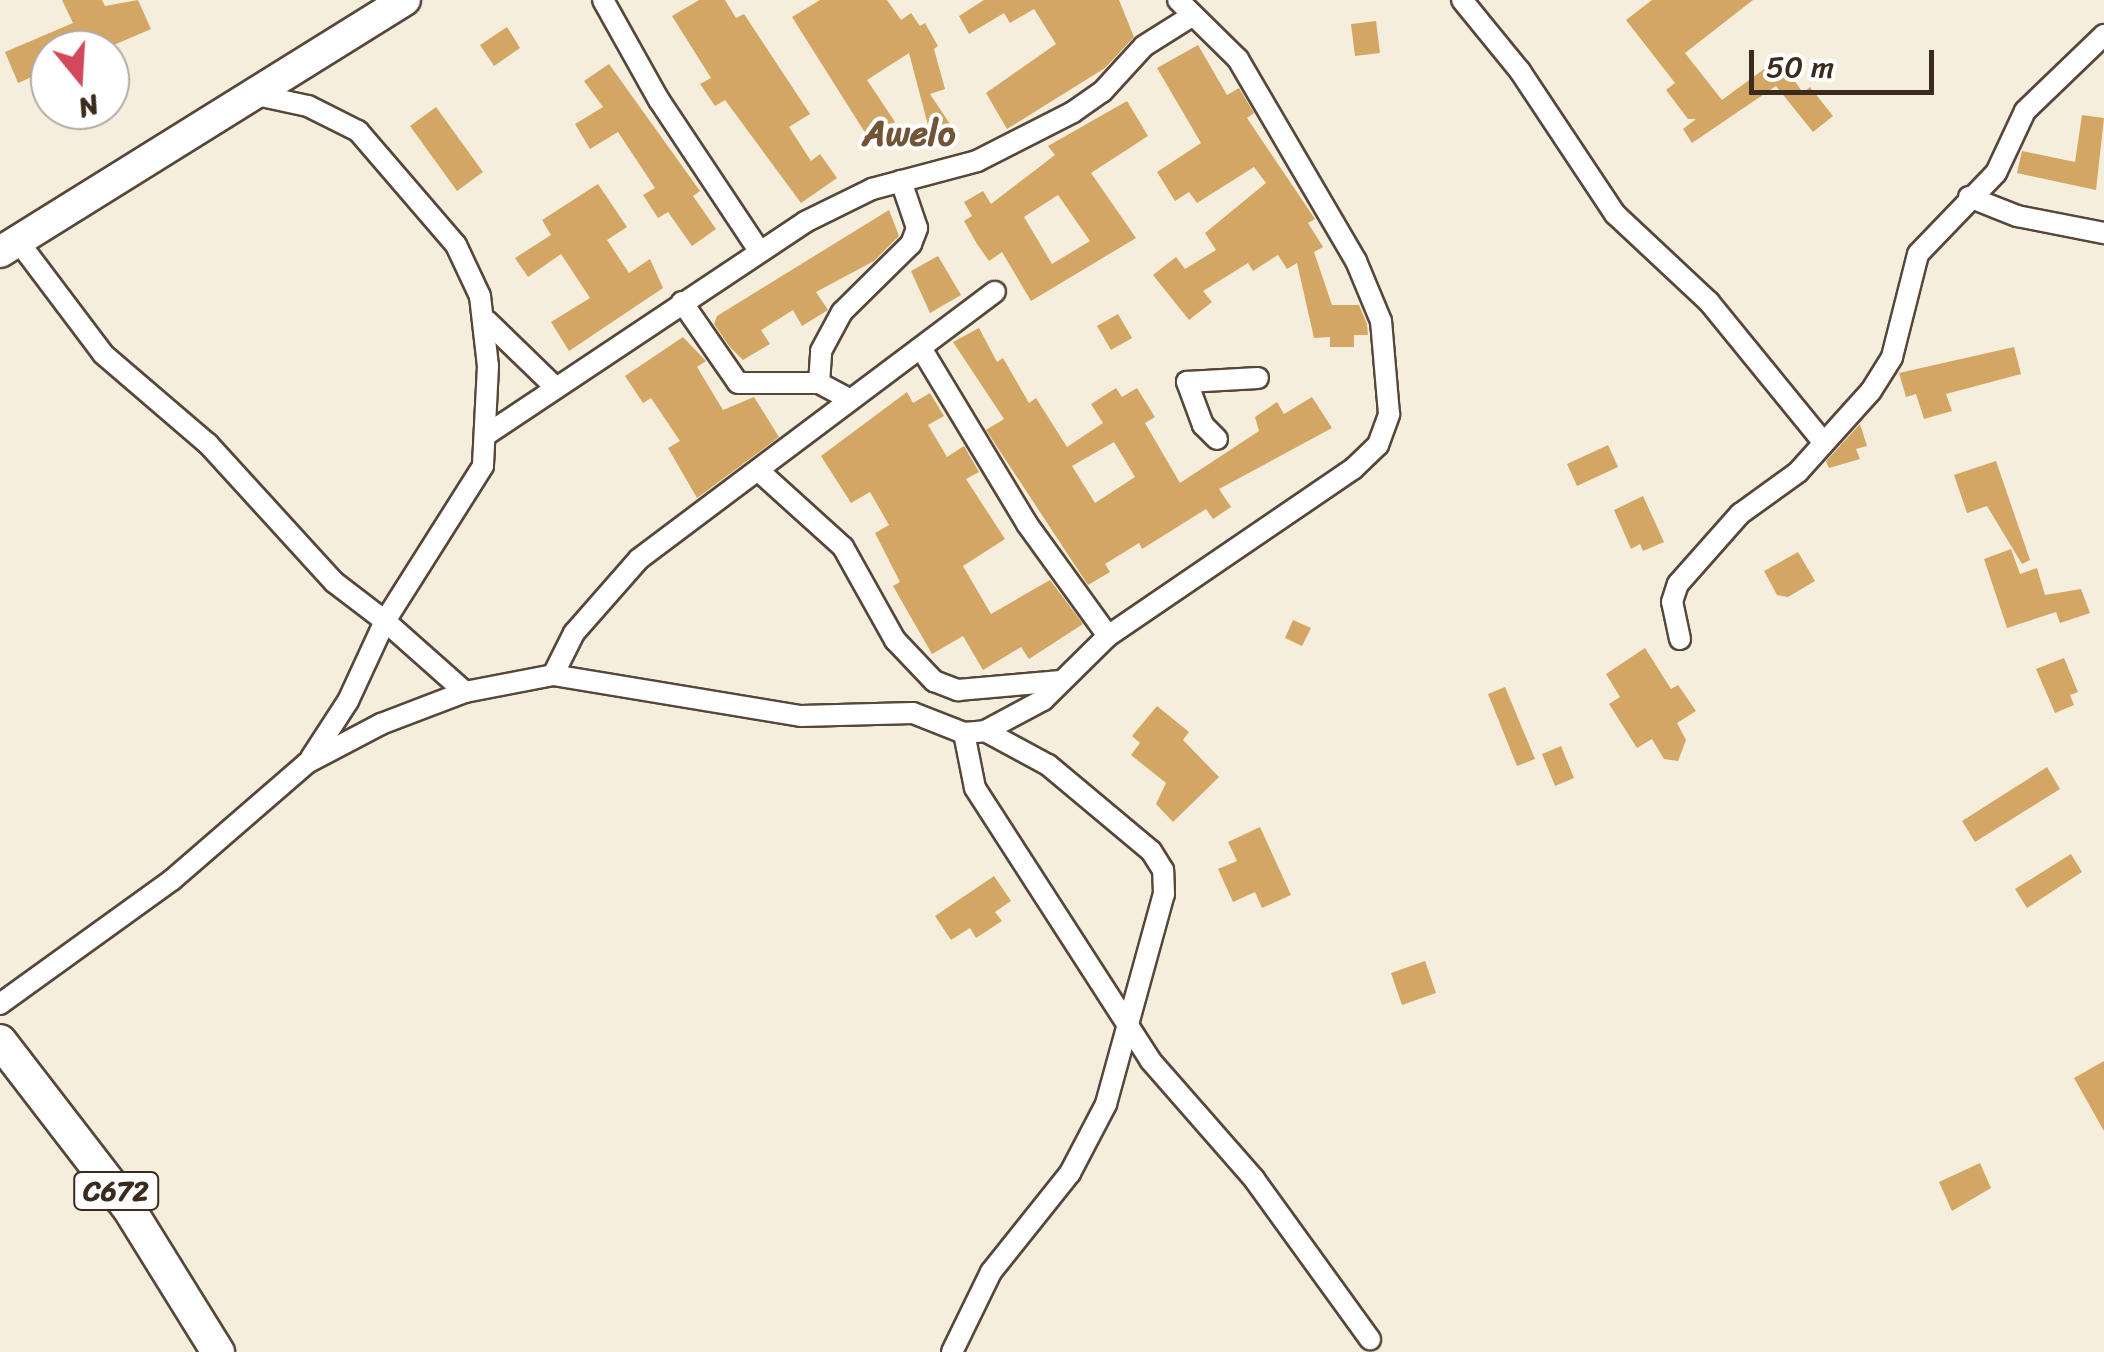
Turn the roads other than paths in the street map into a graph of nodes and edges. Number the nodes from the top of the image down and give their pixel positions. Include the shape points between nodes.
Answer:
1 (405, 0) edge
2 (603, 0) edge
3 (1462, 0) edge
4 (1184, 9) edge
5 (2104, 34) edge
6 (252, 94) junction
7 (901, 181) junction
8 (1969, 197) junction
9 (2104, 233) edge
10 (9, 247) edge
11 (758, 249) junction
12 (994, 292) dead end
13 (682, 302) junction
14 (487, 321) junction
15 (921, 348) junction
16 (1258, 378) dead end
17 (820, 383) junction
18 (555, 387) junction
19 (847, 398) junction
20 (489, 433) junction
21 (1217, 439) dead end
22 (1823, 442) junction
23 (760, 472) junction
24 (385, 621) junction
25 (1108, 636) junction
26 (1680, 638) dead end
27 (553, 675) junction
28 (1062, 681) junction
29 (465, 692) junction
30 (974, 732) junction
31 (307, 763) junction
32 (0, 1004) edge
33 (1125, 1022) junction
34 (0, 1041) edge
35 (1370, 1339) dead end
36 (218, 1352) edge
37 (952, 1352) edge

1 - 6 street
2 - 11 street via 658,100
3 - 22 street via 1520,70 1614,214 1709,302
4 - 7 street via 1102,92 1073,112 977,161
4 - 25 street via 1238,59 1356,261 1386,338 1389,414 1378,445 1330,487
5 - 8 street via 2025,111 2004,162
6 - 10 street
6 - 14 street via 308,106 358,131 456,245
7 - 11 street via 860,194
7 - 17 street via 917,228 911,244 832,328 821,351
8 - 9 street via 2018,216
8 - 22 street via 1918,254 1881,377
10 - 24 street via 103,354 208,444 334,582
11 - 13 street
12 - 15 street
13 - 17 street via 738,383
13 - 18 street
14 - 18 street
14 - 20 street
15 - 19 street
15 - 25 street via 1027,524
16 - 21 street via 1187,382 1203,425
17 - 19 street
18 - 20 street
19 - 23 street
20 - 24 street via 484,466
22 - 26 street via 1689,568 1672,596
23 - 27 street via 627,570 574,633
23 - 28 street via 843,547 895,640 934,682 958,690
24 - 29 street
24 - 31 street via 348,700
25 - 28 street
27 - 29 street
27 - 30 street via 800,716 912,713
28 - 30 street via 1025,713
29 - 31 street
30 - 33 street via 975,788
30 - 33 street via 1048,765 1161,864 1164,894
31 - 32 street via 172,880
33 - 35 street via 1170,1088 1273,1203
33 - 37 street via 1112,1090 1070,1173 998,1261
34 - 36 main road, C672 via 128,1207

